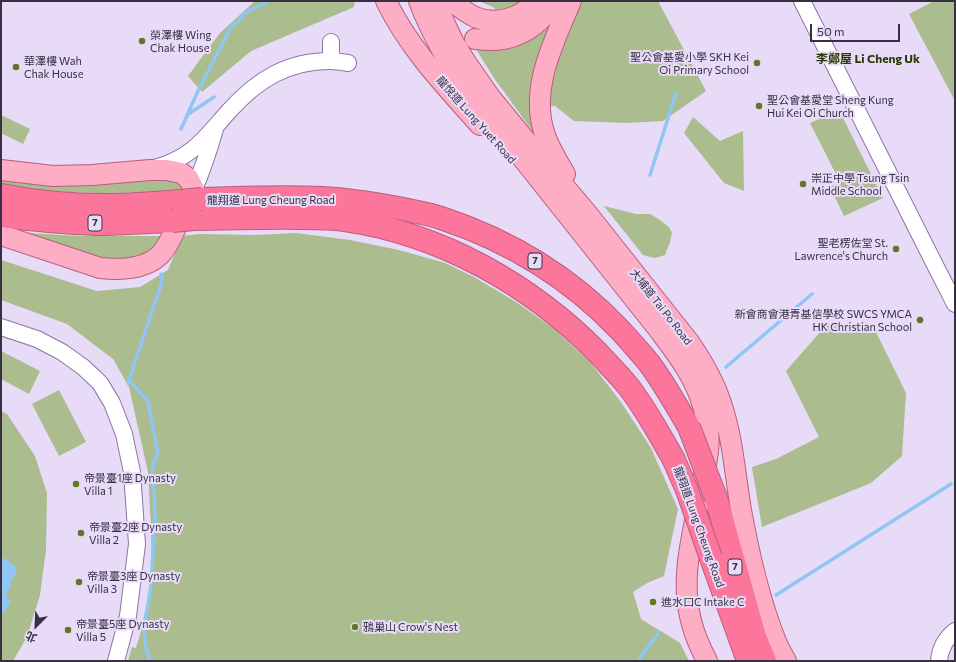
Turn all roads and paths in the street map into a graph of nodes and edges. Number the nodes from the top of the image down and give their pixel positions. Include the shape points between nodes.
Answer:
1 (386, 1) edge
2 (419, 1) edge
3 (436, 1) edge
4 (452, 1) edge
5 (535, 1) edge
6 (555, 1) edge
7 (571, 1) edge
8 (802, 1) edge
9 (475, 39) dead end
10 (331, 42) dead end
11 (331, 61) junction
12 (348, 63) dead end
13 (215, 127) junction
14 (1, 170) edge
15 (150, 170) junction
16 (1, 195) edge
17 (192, 196) junction
18 (1, 216) edge
19 (583, 221) junction
20 (1, 235) edge
21 (950, 281) edge
22 (955, 304) edge
23 (1, 327) edge
24 (955, 631) edge
25 (116, 661) edge
26 (706, 661) edge
27 (748, 661) edge
28 (765, 661) edge
29 (786, 661) edge
30 (939, 661) edge

1 - 19 main road, 龍悅道 Lung Yuet Road via 424,61 493,141
2 - 19 main road, 大埔道 Tai Po Road via 440,46 468,91
3 - 19 main road, 大埔道 Tai Po Road via 454,43 465,61
4 - 5 main road via 476,18 488,20 511,18 522,13
6 - 9 main road via 542,20 517,35 504,39
7 - 19 main road via 549,54 541,82 540,102 546,138
8 - 21 street
10 - 11 street
11 - 12 street
11 - 13 street via 301,64 272,75 240,99
13 - 15 street via 177,161
13 - 17 street
14 - 15 main road via 53,176
15 - 17 main road via 181,173 188,178
16 - 17 highway, 龍翔道 Lung Cheung Road / 7 via 43,202 88,205 122,205
17 - 20 main road via 173,235 159,256 140,266 127,269 100,268
17 - 28 highway, 龍翔道 Lung Cheung Road / 7, bridge via 322,198 372,203 419,212 501,242 560,276 606,316 648,362 673,399 692,435 716,498 755,637
18 - 27 highway, 龍翔道 Lung Cheung Road / 7, bridge via 87,223 284,217 344,220 374,225 432,242 522,289 557,315 609,364 628,386 658,430 687,490
19 - 26 main road, 大埔道 Tai Po Road via 685,366 696,385 703,406 708,427 708,450 690,546 687,585 692,624
19 - 29 main road, 大埔道 Tai Po Road via 689,342 714,383 728,426 752,563 775,640
21 - 22 street
23 - 25 street via 62,352 83,367 100,383 112,403 124,434 132,472 137,544 128,616
24 - 30 street via 945,640 939,652

